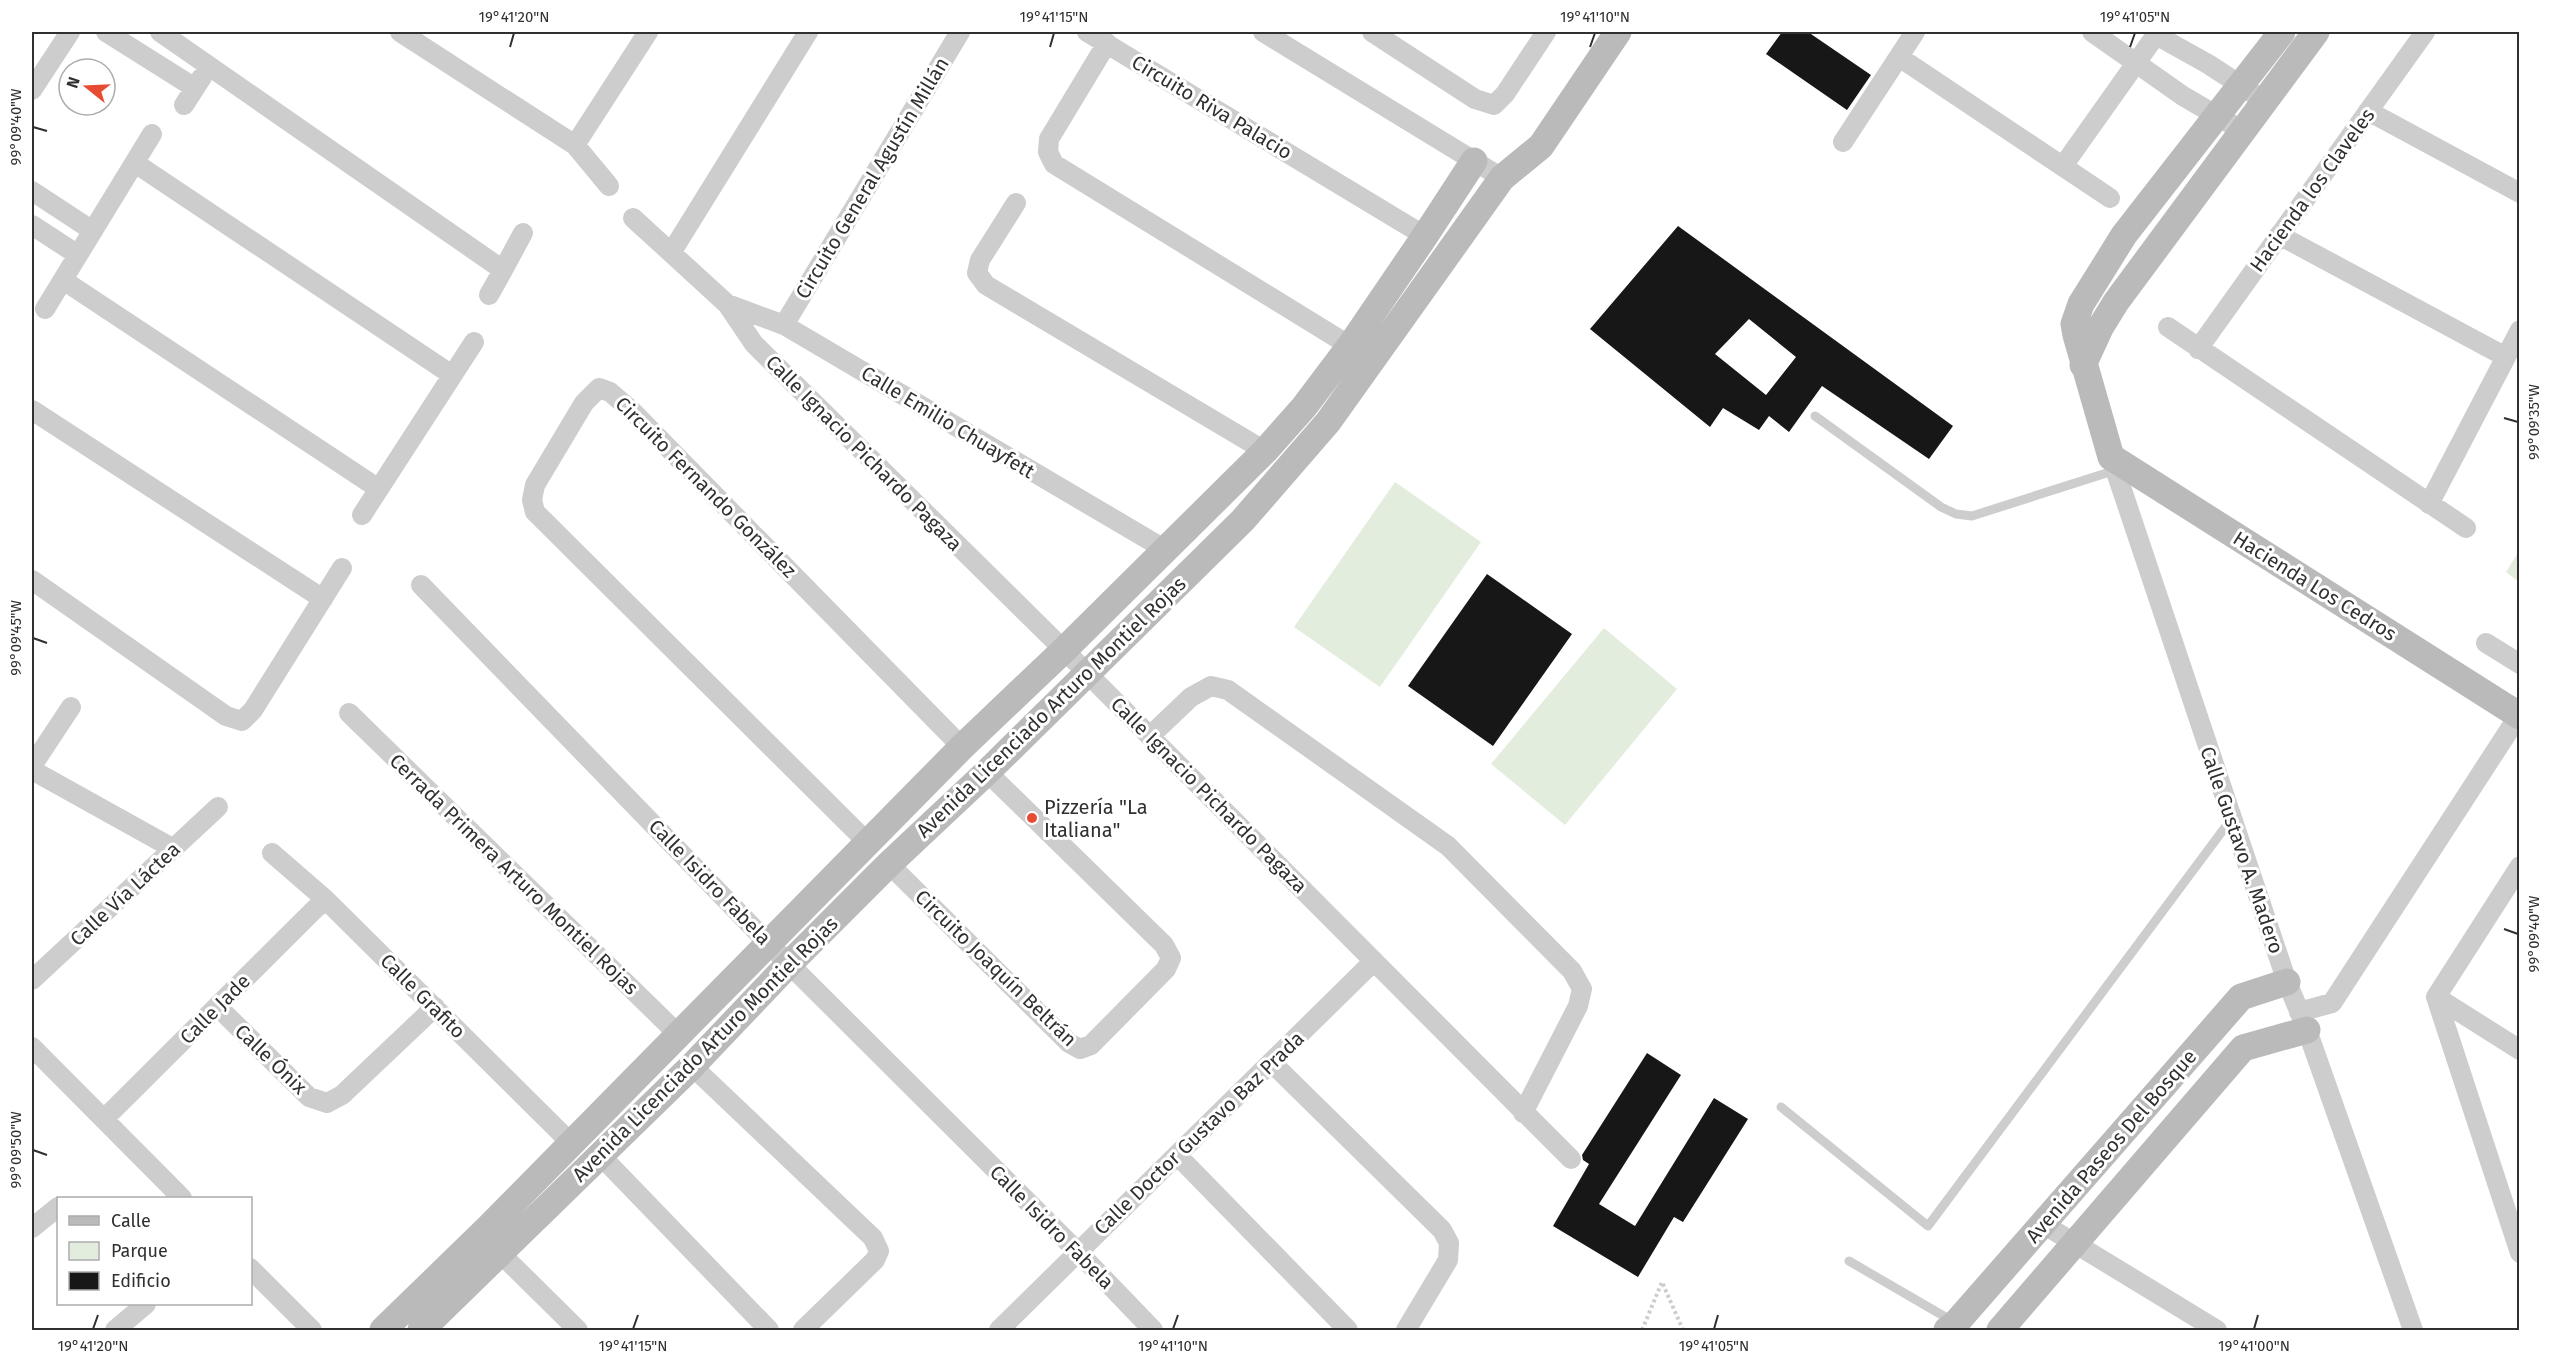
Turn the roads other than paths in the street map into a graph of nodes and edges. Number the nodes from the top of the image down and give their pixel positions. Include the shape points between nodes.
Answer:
1 (70, 32) edge
2 (106, 32) edge
3 (160, 32) edge
4 (400, 32) edge
5 (808, 32) edge
6 (960, 32) edge
7 (1087, 32) edge
8 (1263, 32) edge
9 (1372, 32) edge
10 (1546, 32) edge
11 (1617, 32) edge
12 (1915, 32) edge
13 (2092, 32) edge
14 (2282, 32) edge
15 (2316, 32) edge
16 (2426, 32) edge
17 (2157, 33) edge
18 (640, 35) edge
19 (1401, 39) edge
20 (1107, 44) junction
21 (1899, 57) junction
22 (209, 64) junction
23 (2136, 64) junction
24 (2239, 85) junction
25 (195, 88) junction
26 (32, 90) edge
27 (2265, 101) junction
28 (184, 105) dead end
29 (2368, 111) junction
30 (2214, 116) junction
31 (2243, 131) junction
32 (152, 134) dead end
33 (1843, 142) dead end
34 (575, 145) junction
35 (1474, 161) junction
36 (135, 163) junction
37 (2063, 166) junction
38 (1502, 178) junction
39 (609, 186) dead end
40 (32, 191) edge
41 (2520, 193) edge
42 (2110, 198) dead end
43 (1016, 203) dead end
44 (633, 218) dead end
45 (32, 225) edge
46 (93, 231) junction
47 (523, 233) dead end
48 (2279, 235) junction
49 (1425, 236) junction
50 (670, 253) junction
51 (78, 255) junction
52 (503, 270) junction
53 (63, 280) junction
54 (489, 296) dead end
55 (727, 304) junction
56 (45, 309) dead end
57 (784, 325) junction
58 (2168, 327) dead end
59 (2520, 330) edge
60 (474, 342) dead end
61 (1350, 346) junction
62 (2198, 349) junction
63 (2506, 357) junction
64 (2083, 365) junction
65 (453, 375) junction
66 (32, 410) edge
67 (1815, 416) dead end
68 (1265, 451) junction
69 (2114, 464) junction
70 (379, 489) junction
71 (2429, 504) junction
72 (362, 515) dead end
73 (2466, 528) dead end
74 (1166, 550) junction
75 (342, 568) dead end
76 (32, 580) edge
77 (421, 585) dead end
78 (323, 599) junction
79 (2486, 643) dead end
80 (1064, 650) junction
81 (2520, 664) edge
82 (1088, 673) junction
83 (71, 707) dead end
84 (349, 713) dead end
85 (2519, 715) edge
86 (1150, 735) junction
87 (962, 747) junction
88 (32, 768) edge
89 (987, 772) junction
90 (218, 807) dead end
91 (2232, 818) junction
92 (867, 843) junction
93 (174, 849) junction
94 (272, 853) dead end
95 (889, 864) junction
96 (2520, 866) edge
97 (2513, 892) edge
98 (325, 899) junction
99 (768, 943) junction
100 (1374, 961) junction
101 (790, 963) junction
102 (32, 980) edge
103 (2287, 981) junction
104 (2436, 997) junction
105 (218, 1007) junction
106 (435, 1007) junction
107 (2303, 1021) junction
108 (679, 1035) junction
109 (32, 1047) edge
110 (2520, 1050) edge
111 (1271, 1062) junction
112 (692, 1066) junction
113 (1781, 1107) dead end
114 (1523, 1113) junction
115 (104, 1119) junction
116 (571, 1143) junction
117 (600, 1155) junction
118 (1178, 1155) junction
119 (1571, 1159) dead end
120 (2500, 1192) junction
121 (181, 1197) edge
122 (2520, 1205) edge
123 (57, 1208) edge
124 (2043, 1224) junction
125 (32, 1228) edge
126 (2074, 1245) junction
127 (1078, 1252) junction
128 (2520, 1252) edge
129 (501, 1254) junction
130 (1850, 1260) dead end
131 (252, 1270) edge
132 (145, 1305) edge
133 (1951, 1327) edge
134 (115, 1330) edge
135 (312, 1330) edge
136 (383, 1330) edge
137 (421, 1330) edge
138 (578, 1330) edge
139 (769, 1330) edge
140 (803, 1330) edge
141 (999, 1330) edge
142 (1153, 1330) edge
143 (1348, 1330) edge
144 (1406, 1330) edge
145 (2000, 1330) edge
146 (2217, 1330) edge
147 (2413, 1330) edge

1 - 26 street
2 - 25 street
3 - 22 street
4 - 34 street
5 - 50 street
6 - 57 street, Circuito General Agustín Millán
7 - 20 street, Circuito Riva Palacio
8 - 35 street
9 - 19 street
10 - 19 street via 1494,105 1475,99
11 - 38 main road, Avenida Licenciado Arturo Montiel Rojas via 1541,146
12 - 21 street
13 - 23 street
14 - 24 main road, Calle Gustavo A. Madero
15 - 27 main road
16 - 29 street, Hacienda los Claveles
17 - 23 street
17 - 24 street
18 - 34 street
20 - 49 street, Circuito Riva Palacio
20 - 61 street via 1049,139 1047,152 1054,164
21 - 33 street
21 - 37 street
22 - 25 street
22 - 52 street
23 - 30 street
23 - 37 street
24 - 27 street
24 - 30 main road, Calle Gustavo A. Madero
25 - 28 street
27 - 31 main road
29 - 41 street
29 - 48 street, Hacienda los Claveles
30 - 31 street
30 - 64 main road, Calle Gustavo A. Madero via 2124,235 2080,304 2074,324
31 - 64 main road via 2116,302
32 - 36 street
34 - 39 street
35 - 38 street
35 - 49 main road, Avenida Licenciado Arturo Montiel Rojas
36 - 46 street
36 - 65 street
37 - 42 street
38 - 82 main road, Avenida Licenciado Arturo Montiel Rojas via 1328,422 1243,520
40 - 46 street
43 - 68 street via 980,260 977,273 986,285
44 - 50 street, Calle Ignacio Pichardo Pagaza
45 - 51 street
46 - 51 street
47 - 52 street
48 - 62 street, Hacienda los Claveles
48 - 63 street
49 - 61 main road, Avenida Licenciado Arturo Montiel Rojas
50 - 55 street, Calle Ignacio Pichardo Pagaza
51 - 53 street
52 - 54 street
53 - 56 street
53 - 70 street
55 - 57 street, Calle Emilio Chuayfett
55 - 80 street, Calle Ignacio Pichardo Pagaza via 754,344
57 - 74 street, Calle Emilio Chuayfett
58 - 62 street
59 - 63 street
60 - 65 street
61 - 68 main road, Avenida Licenciado Arturo Montiel Rojas
62 - 71 street
63 - 71 street
64 - 69 main road, Calle Gustavo A. Madero
65 - 70 street
66 - 78 street
67 - 69 lane via 1956,514 1972,516
68 - 74 main road, Avenida Licenciado Arturo Montiel Rojas
69 - 85 main road, Hacienda Los Cedros
69 - 91 street, Calle Gustavo A. Madero
70 - 72 street
71 - 73 street
74 - 80 main road, Avenida Licenciado Arturo Montiel Rojas
75 - 78 street
76 - 78 street via 226,716 242,721 253,710
77 - 99 street, Calle Isidro Fabela
79 - 81 street
80 - 82 street, Calle Ignacio Pichardo Pagaza
80 - 87 main road, Avenida Licenciado Arturo Montiel Rojas
82 - 86 street, Calle Ignacio Pichardo Pagaza
82 - 89 main road, Avenida Licenciado Arturo Montiel Rojas
83 - 88 street
84 - 108 street, Cerrada Primera Arturo Montiel Rojas
85 - 107 street via 2332,1003
86 - 100 street, Calle Ignacio Pichardo Pagaza
86 - 114 street via 1191,697 1211,686 1228,690 1448,846 1572,970 1582,989 1578,1006
87 - 92 main road, Avenida Licenciado Arturo Montiel Rojas
87 - 92 street, Circuito Fernando González via 631,410 599,388 584,403 535,485 535,512
88 - 93 street
89 - 95 main road, Avenida Licenciado Arturo Montiel Rojas
89 - 95 street, Circuito Joaquín Beltrán via 1164,945 1171,958 1166,969 1091,1045 1080,1049 1069,1043
90 - 93 street, Calle Vía Láctea
91 - 103 street, Calle Gustavo A. Madero
91 - 113 lane via 1928,1226
92 - 99 main road, Avenida Licenciado Arturo Montiel Rojas
93 - 102 street, Calle Vía Láctea
94 - 98 street, Calle Grafito
95 - 101 main road, Avenida Licenciado Arturo Montiel Rojas
96 - 97 street
97 - 104 street
98 - 105 street, Calle Jade
98 - 106 street, Calle Grafito
99 - 101 street, Calle Isidro Fabela
99 - 108 main road, Avenida Licenciado Arturo Montiel Rojas
100 - 111 street, Calle Doctor Gustavo Baz Prada
100 - 114 street, Calle Ignacio Pichardo Pagaza
101 - 112 main road, Avenida Licenciado Arturo Montiel Rojas
101 - 127 street, Calle Isidro Fabela
103 - 107 street, Calle Gustavo A. Madero
103 - 124 main road, Avenida Paseos Del Bosque via 2241,997
104 - 110 street
104 - 120 street
105 - 106 street, Calle Ónix via 309,1097 327,1103 342,1095
105 - 115 street, Calle Jade
106 - 116 street, Calle Grafito
107 - 126 main road, Avenida Paseos Del Bosque via 2243,1048
107 - 147 street, Calle Gustavo A. Madero
108 - 116 main road, Avenida Licenciado Arturo Montiel Rojas
109 - 115 street
111 - 118 street, Calle Doctor Gustavo Baz Prada
111 - 144 street via 1442,1230 1449,1243 1448,1260
112 - 117 main road, Avenida Licenciado Arturo Montiel Rojas
112 - 140 street via 873,1238 879,1251 875,1260
114 - 119 street, Calle Ignacio Pichardo Pagaza
115 - 121 street
116 - 136 main road, Avenida Licenciado Arturo Montiel Rojas
117 - 129 main road, Avenida Licenciado Arturo Montiel Rojas
117 - 139 street
118 - 127 street, Calle Doctor Gustavo Baz Prada
118 - 143 street
120 - 122 street
120 - 128 street
123 - 125 street
124 - 126 street
124 - 133 main road, Avenida Paseos Del Bosque
126 - 145 main road, Avenida Paseos Del Bosque
126 - 146 street
127 - 141 street, Calle Doctor Gustavo Baz Prada
127 - 142 street, Calle Isidro Fabela
129 - 137 main road, Avenida Licenciado Arturo Montiel Rojas
129 - 138 street
130 - 133 lane
131 - 135 street
132 - 134 street

